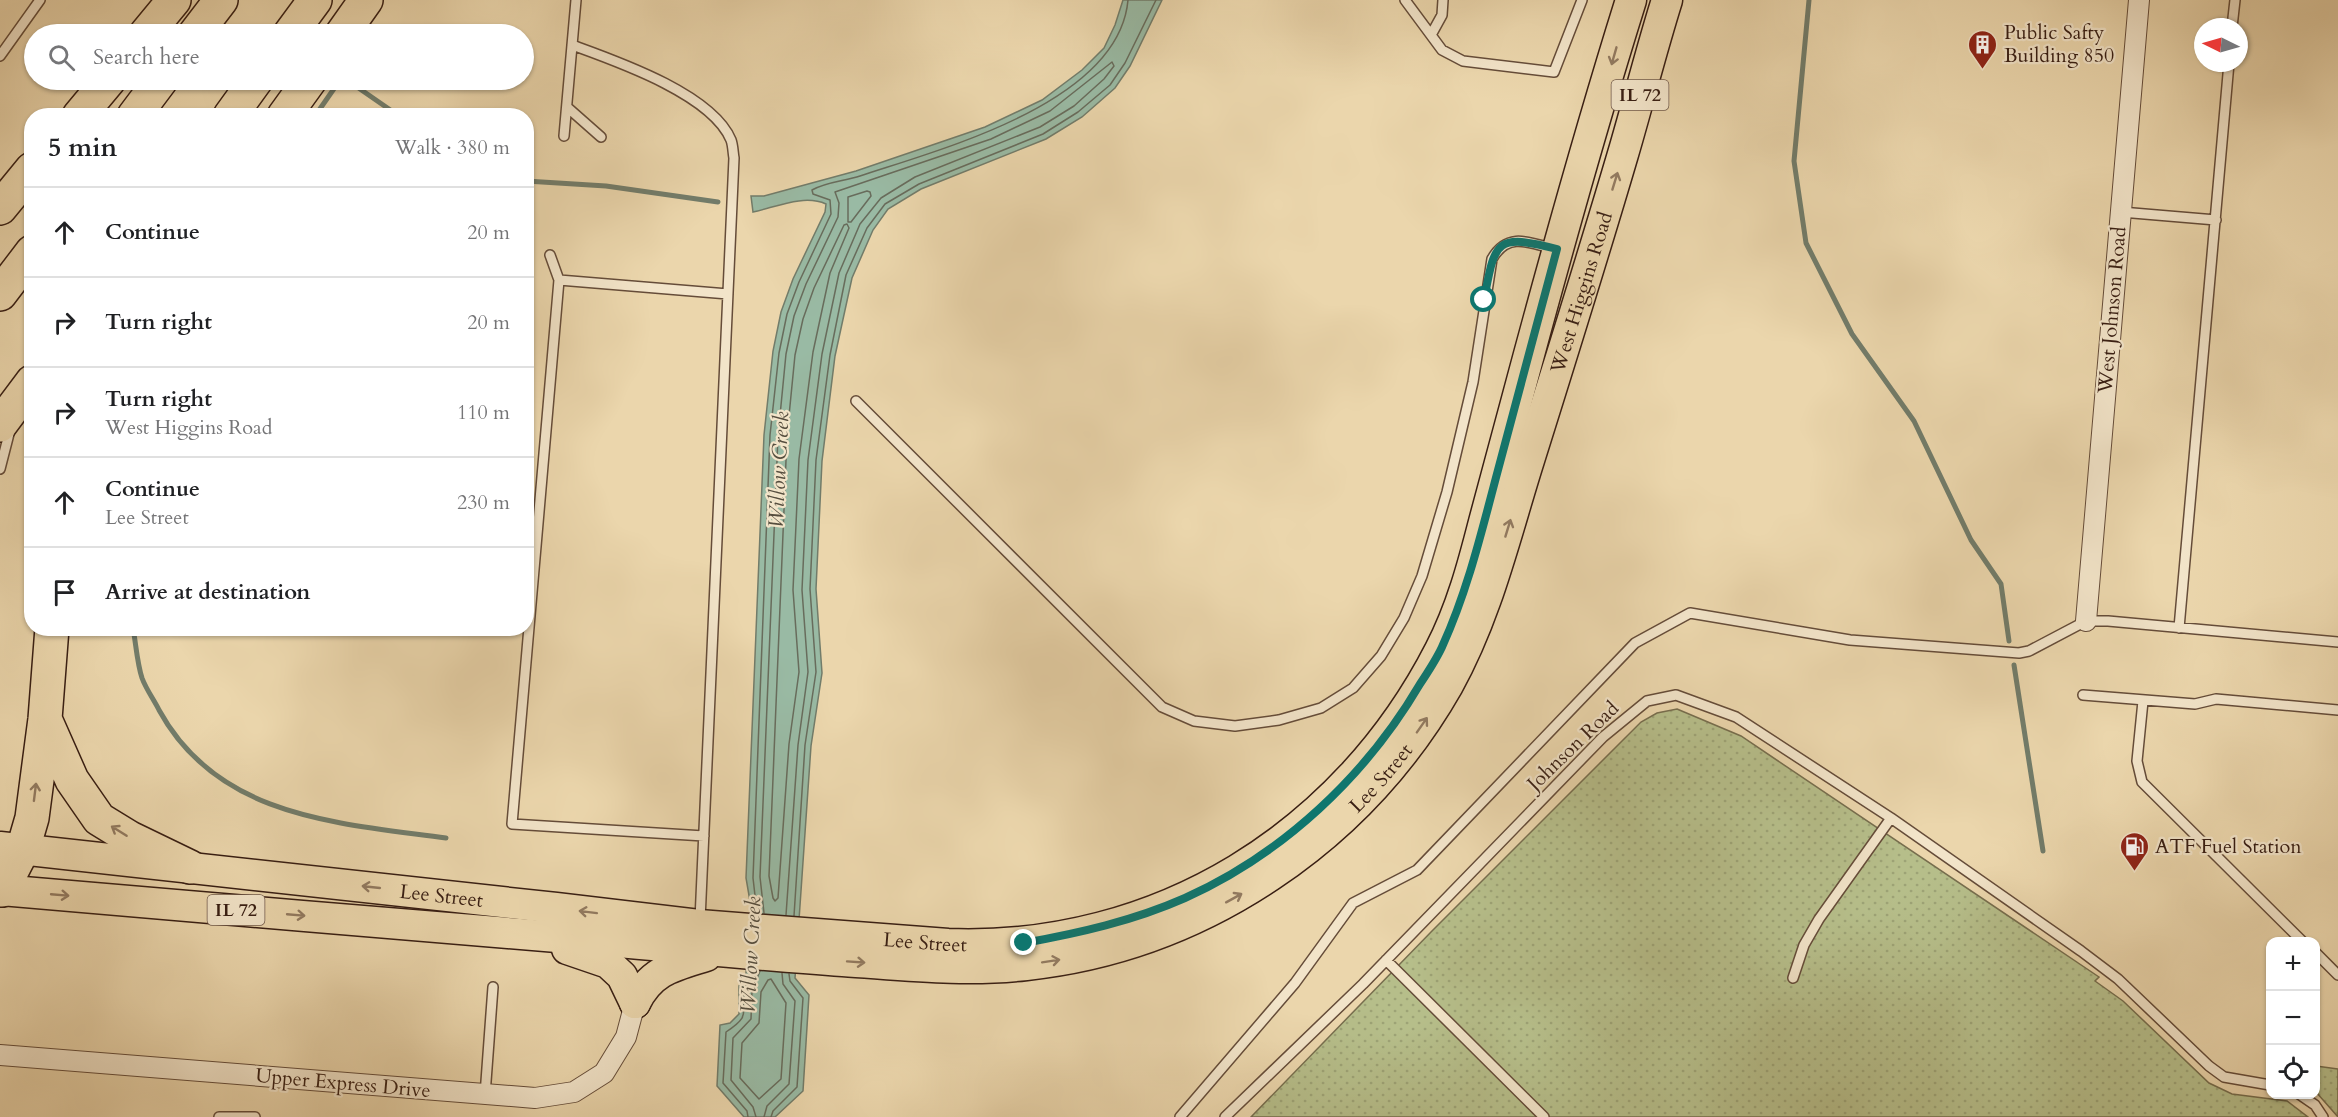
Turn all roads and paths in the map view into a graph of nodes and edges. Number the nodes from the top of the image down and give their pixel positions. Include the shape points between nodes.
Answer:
1 (40, 0) edge
2 (174, 0) edge
3 (221, 0) edge
4 (315, 0) edge
5 (366, 0) edge
6 (576, 0) edge
7 (1405, 0) edge
8 (1443, 0) edge
9 (1582, 0) edge
10 (1631, 0) edge
11 (1668, 0) edge
12 (2139, 0) edge
13 (2235, 0) edge
14 (2233, 18) edge
15 (154, 24) edge
16 (203, 24) edge
17 (297, 24) edge
18 (349, 24) edge
19 (1431, 35) junction
20 (572, 45) junction
21 (0, 56) edge
22 (2228, 72) edge
23 (101, 90) edge
24 (154, 90) edge
25 (249, 90) edge
26 (303, 90) edge
27 (567, 106) junction
28 (86, 108) edge
29 (140, 108) edge
30 (236, 108) edge
31 (290, 108) edge
32 (564, 136) dead end
33 (601, 137) dead end
34 (24, 179) edge
35 (0, 208) edge
36 (2121, 212) junction
37 (2216, 220) junction
38 (1557, 249) junction
39 (550, 255) dead end
40 (24, 262) edge
41 (559, 280) junction
42 (0, 294) edge
43 (728, 294) junction
44 (856, 401) dead end
45 (16, 403) edge
46 (0, 469) edge
47 (1477, 548) joint
48 (534, 569) edge
49 (1491, 584) joint
50 (2086, 621) junction
51 (2179, 628) junction
52 (51, 636) edge
53 (528, 636) edge
54 (2338, 642) edge
55 (2083, 695) dead end
56 (2143, 701) junction
57 (2338, 710) edge
58 (45, 719) junction
59 (1891, 818) junction
60 (704, 836) junction
61 (12, 848) edge
62 (190, 867) junction
63 (1, 890) edge
64 (699, 925) junction
65 (515, 933) junction
66 (2298, 937) edge
67 (738, 945) junction
68 (799, 946) junction
69 (2320, 957) edge
70 (1386, 960) junction
71 (2338, 975) edge
72 (1793, 978) dead end
73 (493, 987) dead end
74 (634, 1003) junction
75 (0, 1055) edge
76 (2266, 1084) edge
77 (485, 1095) junction
78 (2305, 1099) edge
79 (219, 1117) edge
80 (255, 1117) edge
81 (1180, 1117) edge
82 (1225, 1117) edge
83 (1544, 1117) edge
84 (2323, 1117) edge

1 - 21 lane
2 - 15 highway
3 - 16 highway
4 - 17 highway
5 - 18 highway
6 - 20 lane
7 - 19 lane
8 - 19 lane via 1442,15
9 - 19 lane via 1554,72 1463,61 1442,50
10 -> 38 main road, West Higgins Road / IL 72
49 -> 11 main road, West Higgins Road / IL 72
12 - 36 street, West Johnson Road
13 - 14 lane
20 - 27 lane
20 - 43 lane via 680,92 703,106 726,132 734,158
22 - 37 lane
23 - 28 highway
24 - 29 highway
25 - 30 highway
26 - 31 highway
27 - 32 lane
27 - 33 lane
34 - 35 highway
36 - 37 lane
36 - 50 street, West Johnson Road
37 - 51 lane
38 - 44 lane via 1514,240 1498,247 1492,259 1473,382 1447,492 1422,576 1393,637 1353,688 1322,708 1279,720 1235,726 1194,721 1162,707
38 - 47 main road, West Higgins Road / IL 72
39 - 41 lane
40 - 42 highway
41 - 43 lane
41 - 48 lane
43 - 60 lane
45 - 46 lane
47 - 68 main road, Lee Street / IL 72 via 1441,649 1385,738 1299,828 1232,874 1130,919 1024,943
68 -> 49 main road, Lee Street / IL 72 via 930,967 1025,965 1138,941 1233,900 1313,846 1361,802 1394,764 1447,687 1473,636
50 - 51 lane
50 - 81 lane via 2019,653 1850,640 1690,613 1644,638 1417,870 1353,903 1295,983
51 - 54 lane
52 - 58 highway
53 - 60 lane via 512,824
55 - 56 lane
56 - 57 lane via 2195,704 2216,699
56 - 66 lane via 2137,761 2142,782
61 -> 58 highway via 32,818
62 -> 58 highway via 99,819 72,780
59 - 70 lane, Johnson Road via 1736,717 1677,695 1647,701 1604,737
59 - 72 lane via 1819,919 1804,945
59 - 76 lane, Johnson Road via 2118,979 2224,1077
60 - 64 lane
61 - 62 main road, IL 72
61 - 63 highway
64 -> 62 main road, Lee Street / IL 72
63 -> 65 main road, Lee Street / IL 72
64 - 67 main road, Lee Street / IL 72
65 - 67 main road, Lee Street / IL 72
65 - 74 main road via 608,963 622,976
67 - 68 main road, Lee Street / IL 72
67 - 74 main road via 664,969 641,989
69 - 71 lane
70 - 82 lane, Johnson Road
70 - 83 lane
73 - 77 lane
74 - 77 street, Upper Express Drive via 626,1037 615,1057 604,1073 574,1092 535,1098
75 - 77 street, Upper Express Drive
78 - 84 lane
79 - 80 lane

